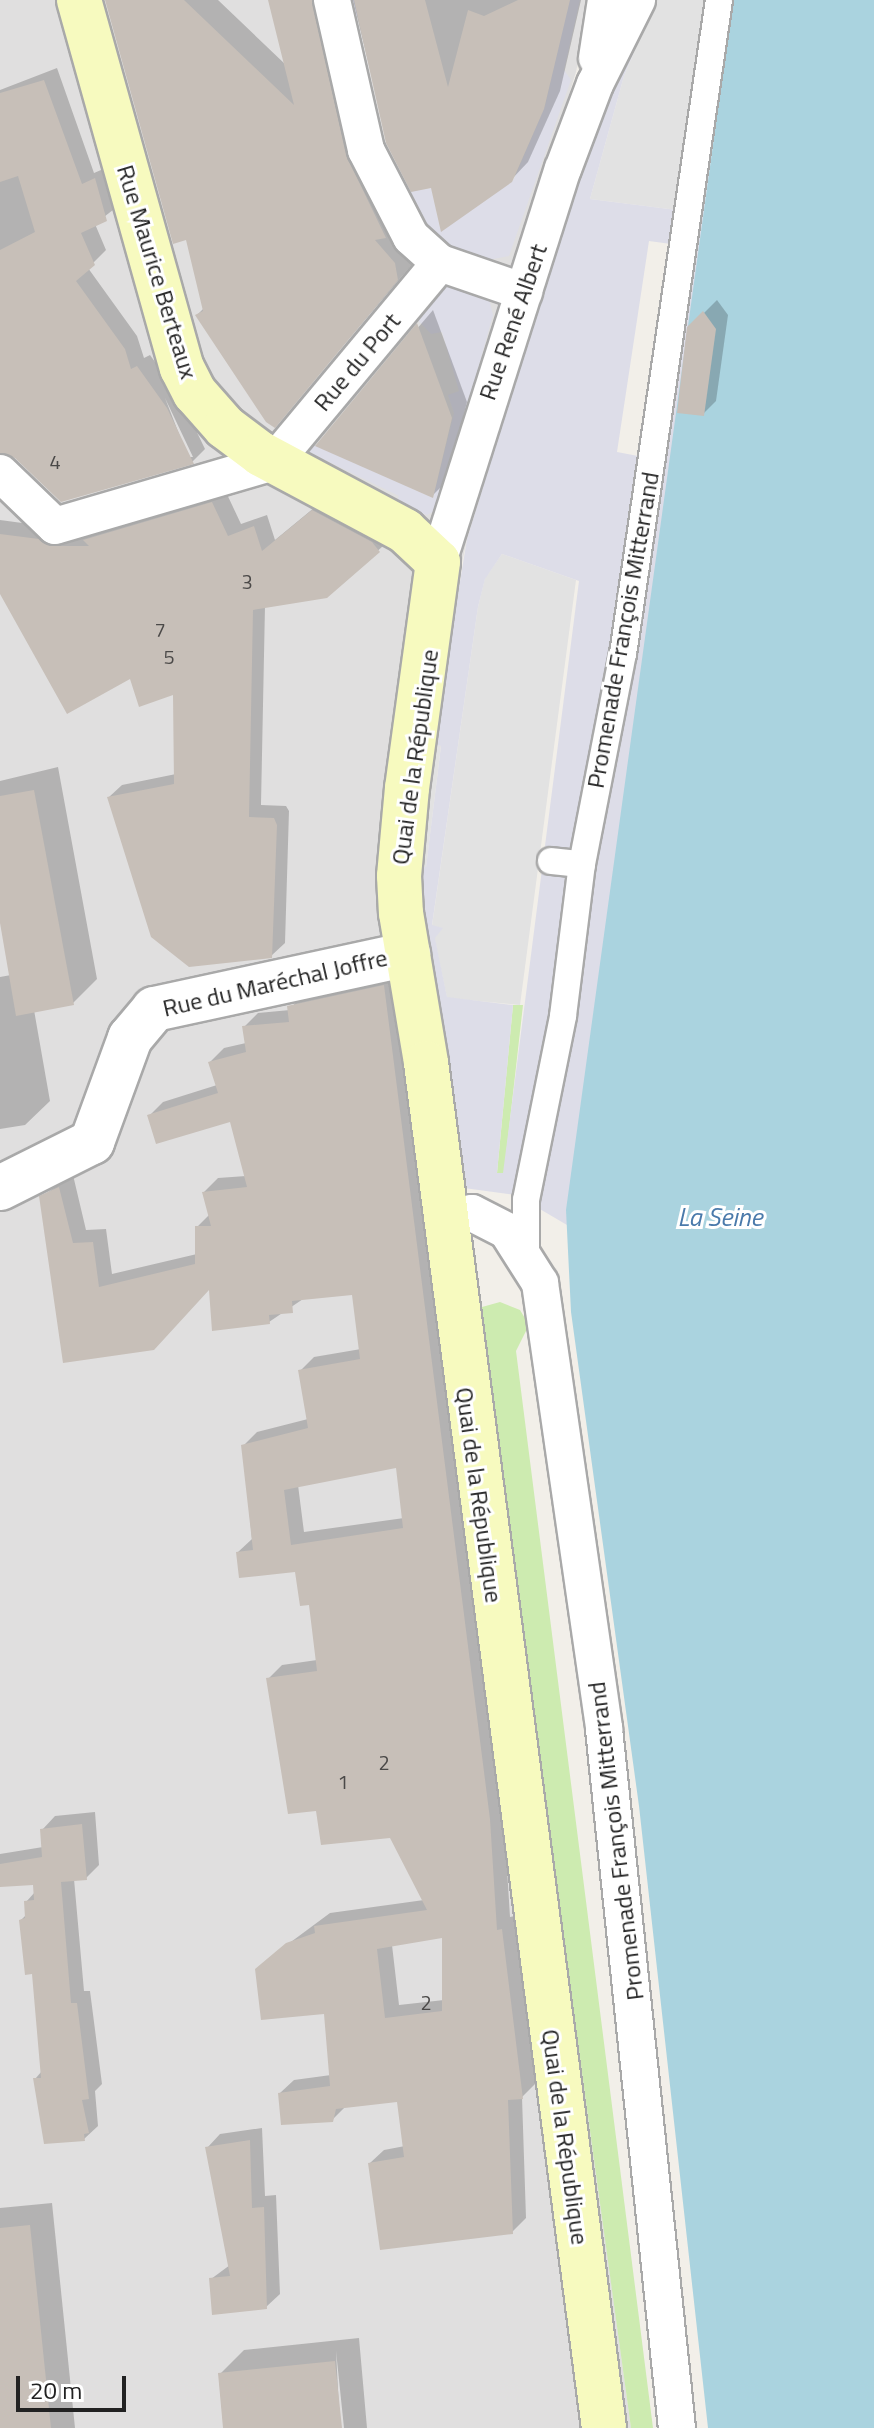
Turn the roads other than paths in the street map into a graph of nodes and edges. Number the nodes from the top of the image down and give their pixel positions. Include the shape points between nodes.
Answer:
1 (79, 0) edge
2 (332, 0) edge
3 (606, 0) edge
4 (637, 0) edge
5 (719, 0) edge
6 (595, 84) junction
7 (440, 263) junction
8 (524, 292) junction
9 (274, 462) junction
10 (0, 473) edge
11 (438, 562) junction
12 (551, 861) dead end
13 (582, 864) junction
14 (408, 954) junction
15 (0, 1188) edge
16 (443, 1218) junction
17 (526, 1259) junction
18 (604, 2428) edge
19 (677, 2428) edge

1 - 9 main road, Rue Maurice Berteaux via 182,368 195,393 225,427
2 - 7 street via 366,150 411,237
3 - 6 street, Rue René Albert
4 - 6 street, Rue René Albert
5 - 13 street, Promenade François Mitterrand via 623,654
6 - 8 street, Rue René Albert
7 - 8 street
7 - 9 street, Rue du Port
8 - 11 street, Rue René Albert
9 - 10 street via 55,526
9 - 11 main road, Rue Maurice Berteaux via 405,531
11 - 14 main road, Quai de la République via 399,876
12 - 13 street
13 - 17 street, Promenade François Mitterrand via 563,1016 526,1200
14 - 15 street, Rue du Maréchal Joffre via 154,1009 130,1038 92,1142
14 - 16 main road, Quai de la République
16 - 17 street, Promenade François Mitterrand via 472,1213 507,1231
16 - 18 main road, Quai de la République
17 - 19 street, Promenade François Mitterrand via 540,1283 600,1700

